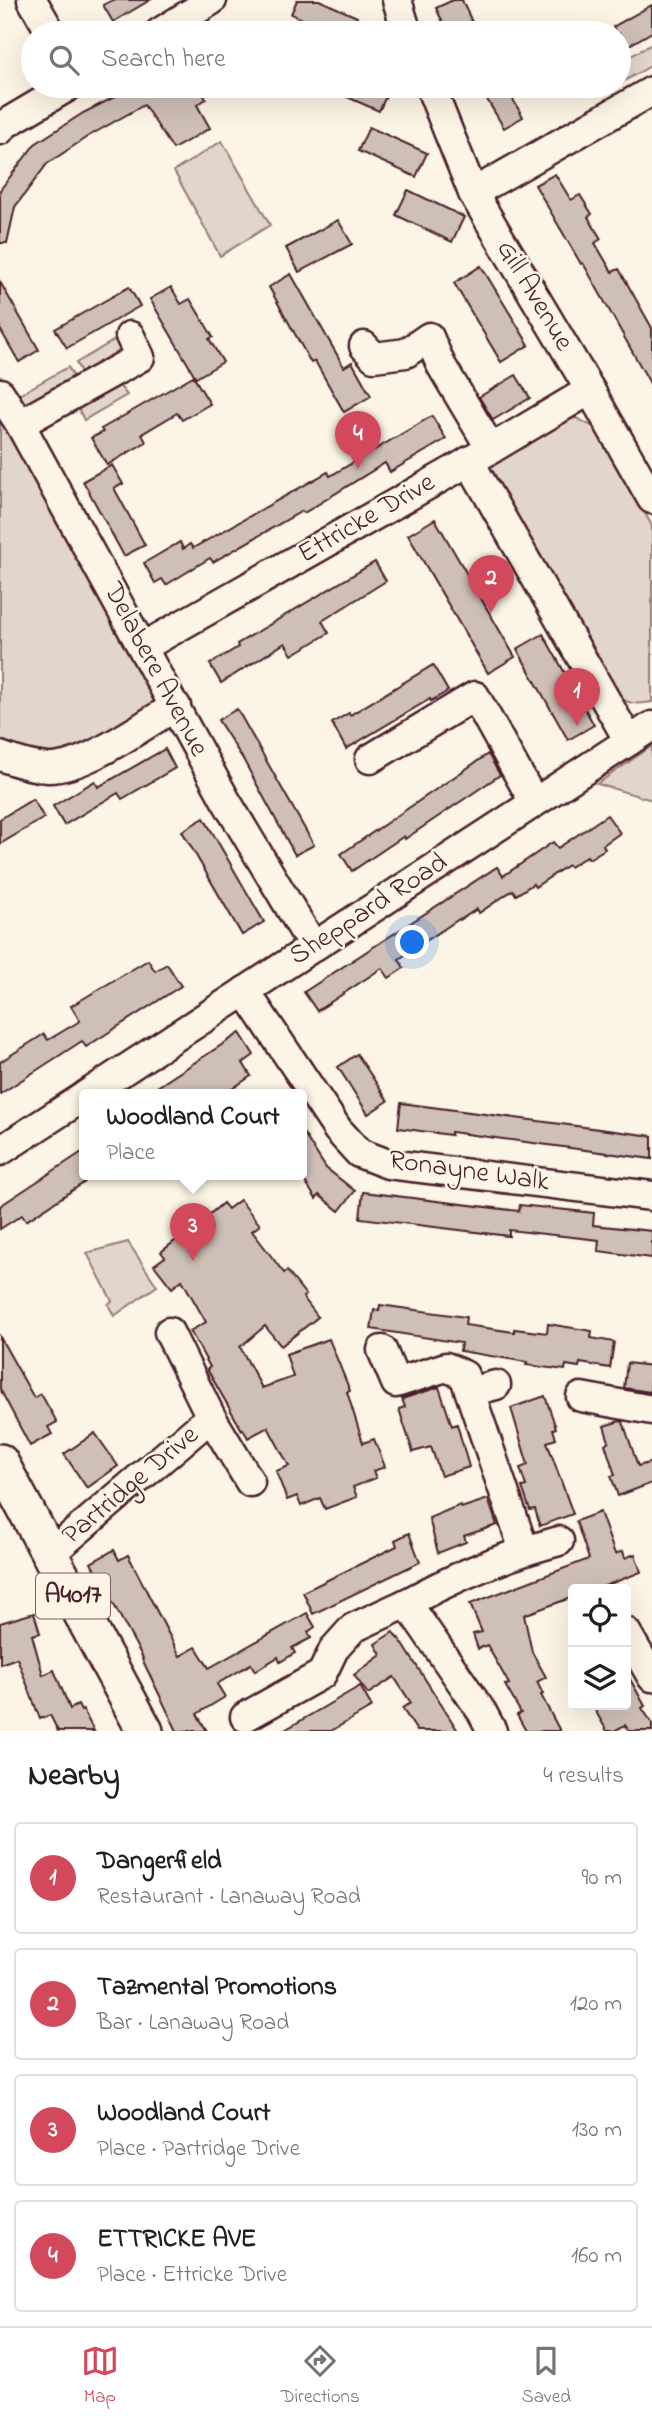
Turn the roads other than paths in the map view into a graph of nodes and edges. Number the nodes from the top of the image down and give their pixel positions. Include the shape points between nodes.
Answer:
1 (32, 0) edge
2 (212, 0) edge
3 (397, 0) edge
4 (44, 21) edge
5 (178, 21) edge
6 (403, 21) edge
7 (652, 91) edge
8 (49, 98) edge
9 (435, 98) edge
10 (0, 130) edge
11 (472, 192) junction
12 (364, 346) dead end
13 (141, 355) dead end
14 (590, 390) junction
15 (0, 393) edge
16 (20, 424) junction
17 (480, 455) junction
18 (652, 499) edge
19 (143, 646) junction
20 (176, 706) junction
21 (640, 734) edge
22 (0, 757) edge
23 (370, 759) dead end
24 (534, 802) junction
25 (313, 946) junction
26 (245, 991) junction
27 (94, 1089) edge
28 (79, 1099) edge
29 (0, 1151) edge
30 (652, 1196) edge
31 (169, 1332) dead end
32 (382, 1350) dead end
33 (581, 1396) dead end
34 (652, 1410) edge
35 (211, 1417) junction
36 (0, 1461) edge
37 (250, 1482) dead end
38 (559, 1541) dead end
39 (524, 1550) junction
40 (50, 1554) junction
41 (407, 1602) junction
42 (631, 1641) edge
43 (652, 1677) edge
44 (255, 1704) dead end
45 (145, 1731) edge
46 (492, 1731) edge

1 - 4 street
2 - 5 street
3 - 6 street
7 - 11 street
8 - 10 street
9 - 11 street, Gill Avenue
11 - 14 street, Gill Avenue
12 - 17 street via 374,357 406,352 429,337
13 - 16 street
14 - 17 street, Ettricke Drive
14 - 18 street, Gill Avenue
15 - 16 street, Delabere Avenue
16 - 19 street, Delabere Avenue
17 - 19 street, Ettricke Drive
17 - 21 street
19 - 20 street, Delabere Avenue
20 - 22 street via 75,764 51,768
20 - 25 street, Delabere Avenue via 225,799
21 - 24 street, Sheppard Road
23 - 24 street via 475,696
24 - 25 street, Sheppard Road
25 - 26 street, Sheppard Road
26 - 27 street, Sheppard Road
26 - 30 street, Ronayne Walk via 338,1130 359,1153 388,1164
28 - 29 street, Sheppard Road
31 - 35 street, Partridge Drive
32 - 39 street via 396,1383 446,1367 483,1389
33 - 34 street
35 - 37 street, Partridge Drive
35 - 40 street, Partridge Drive
36 - 40 main road, A4017
38 - 39 street
39 - 41 street
40 - 45 main road, A4017
41 - 44 street via 353,1628 338,1643 321,1674
41 - 46 street
42 - 43 street

